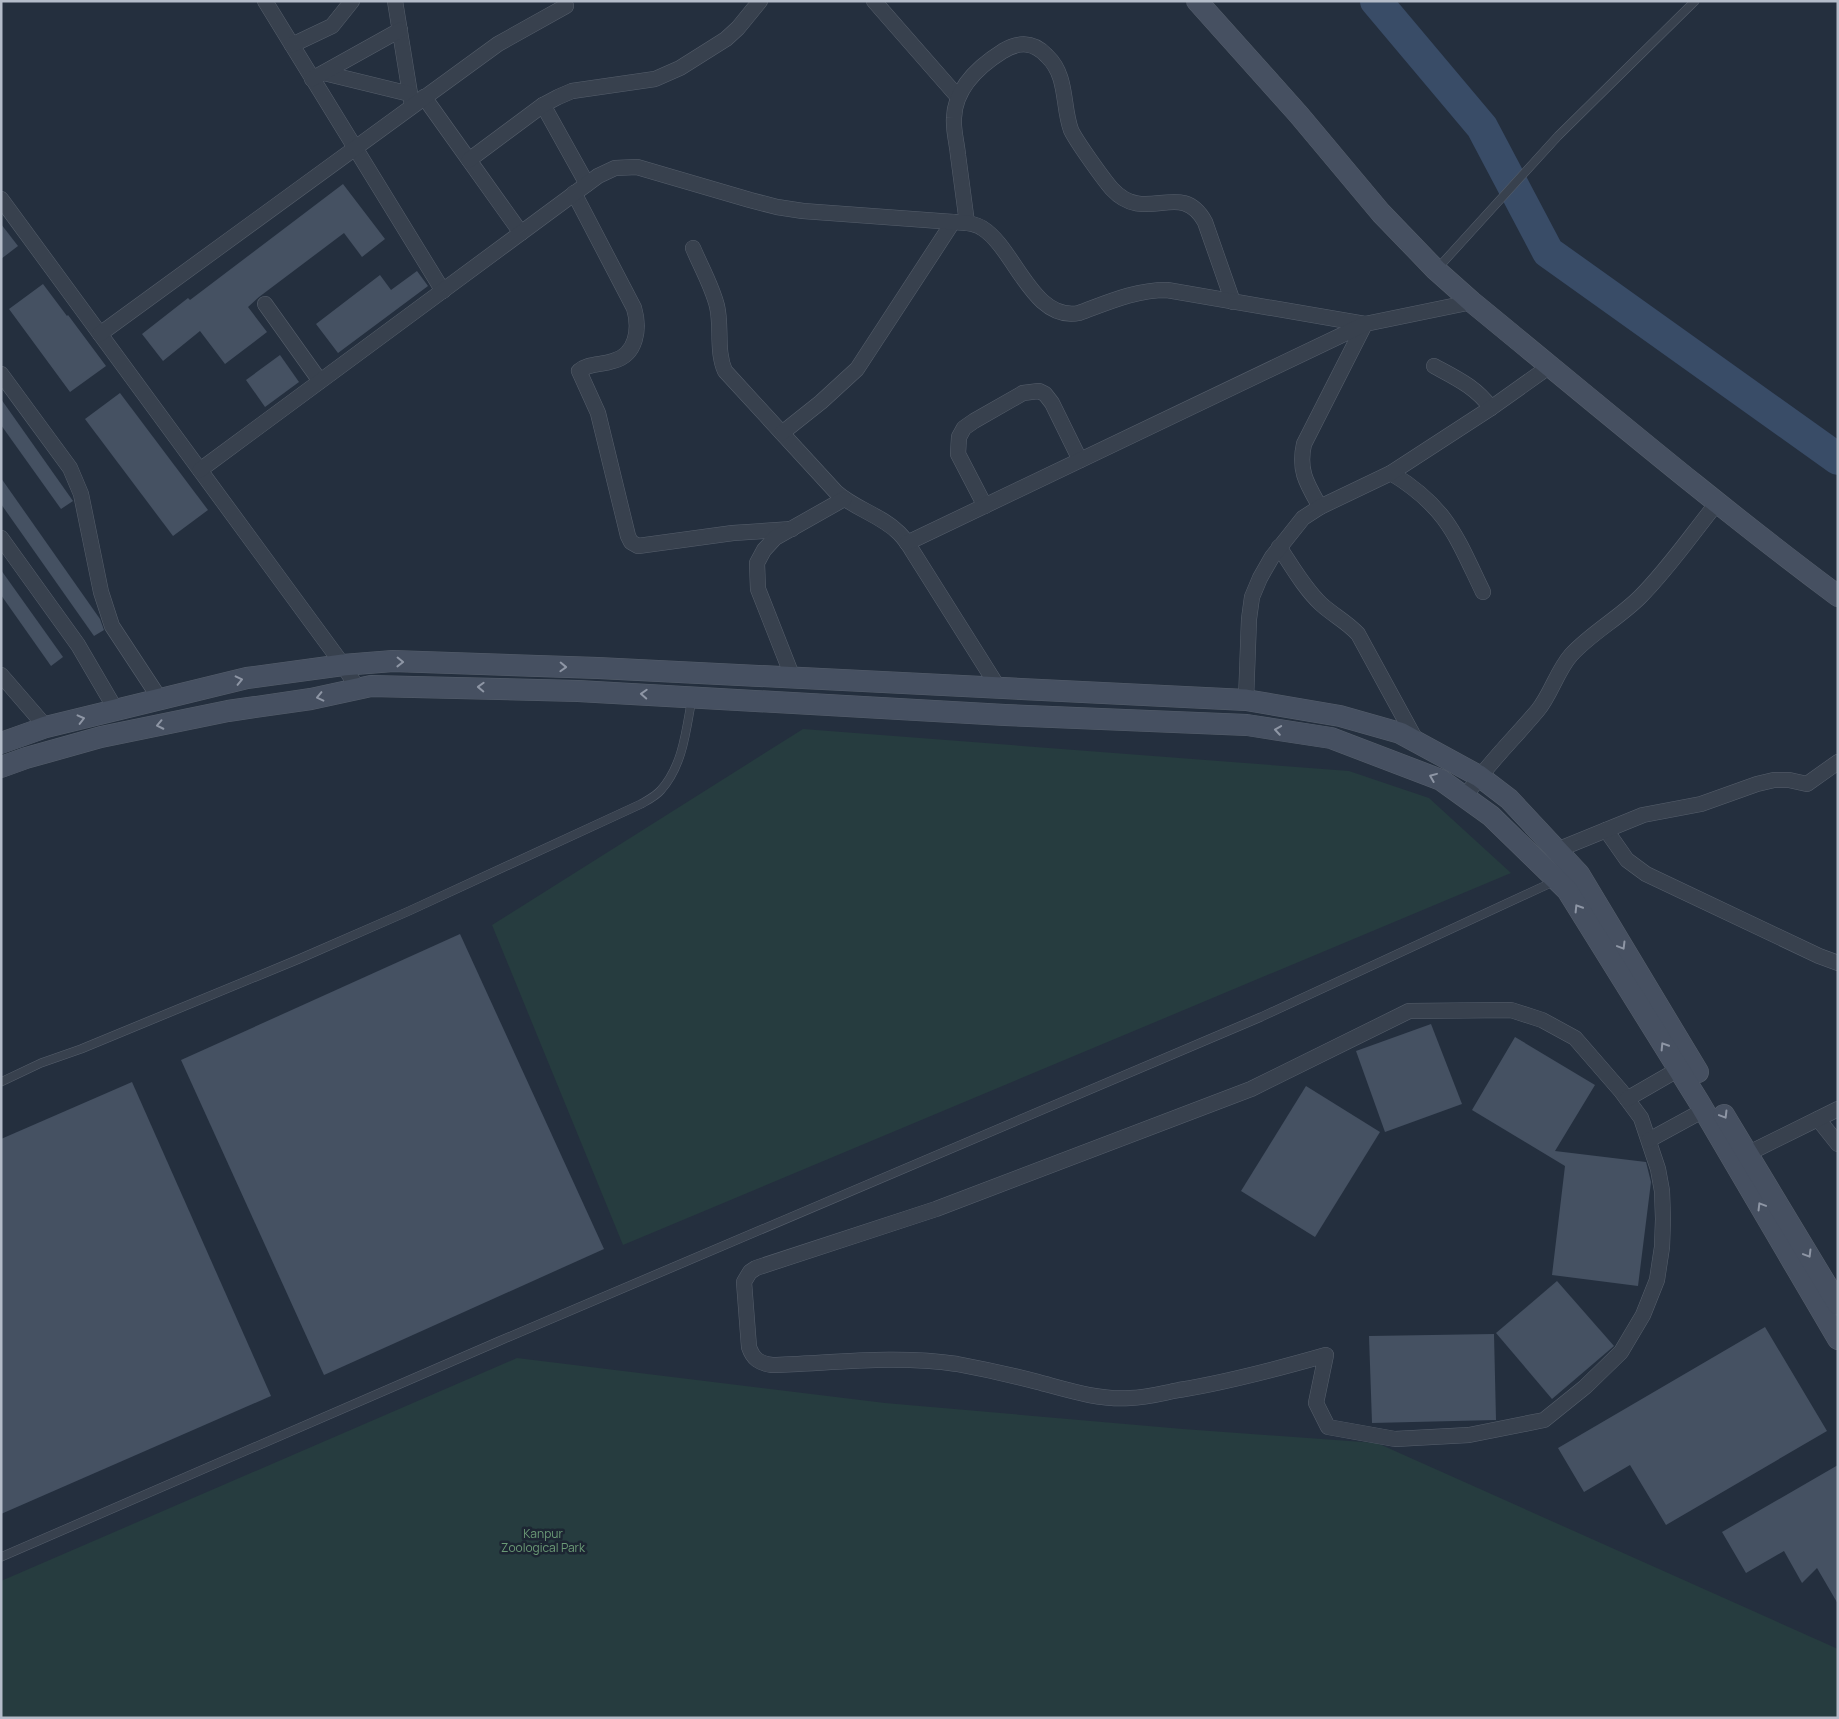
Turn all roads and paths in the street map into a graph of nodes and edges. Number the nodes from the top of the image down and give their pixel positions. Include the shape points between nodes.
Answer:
1 (265, 1) edge
2 (352, 1) edge
3 (395, 1) edge
4 (760, 1) edge
5 (874, 1) edge
6 (1197, 1) edge
7 (1695, 1) edge
8 (566, 6) dead end
9 (400, 30) junction
10 (292, 45) junction
11 (318, 76) junction
12 (958, 97) junction
13 (415, 99) junction
14 (543, 105) junction
15 (355, 149) junction
16 (469, 160) junction
17 (588, 184) junction
18 (574, 193) junction
19 (1, 199) edge
20 (960, 223) junction
21 (521, 233) junction
22 (693, 248) dead end
23 (1436, 270) junction
24 (443, 291) junction
25 (1233, 302) junction
26 (1472, 302) junction
27 (265, 304) dead end
28 (1365, 324) junction
29 (100, 334) junction
30 (1434, 366) dead end
31 (1550, 366) junction
32 (1, 374) edge
33 (320, 381) junction
34 (1490, 408) junction
35 (782, 433) junction
36 (1080, 460) junction
37 (200, 470) junction
38 (1391, 474) junction
39 (844, 499) junction
40 (1717, 503) junction
41 (984, 506) junction
42 (1320, 507) junction
43 (792, 529) junction
44 (907, 543) junction
45 (4, 547) edge
46 (1279, 547) junction
47 (1483, 592) dead end
48 (1838, 596) edge
49 (343, 665) junction
50 (1, 675) edge
51 (793, 678) junction
52 (998, 687) junction
53 (358, 689) junction
54 (692, 696) junction
55 (160, 698) junction
56 (1246, 700) junction
57 (116, 710) junction
58 (46, 727) junction
59 (1417, 742) junction
60 (1, 743) edge
61 (1838, 762) edge
62 (1, 767) edge
63 (1479, 776) junction
64 (1465, 797) junction
65 (1606, 830) junction
66 (1557, 850) junction
67 (1557, 880) junction
68 (1838, 963) edge
69 (1679, 1070) junction
70 (1, 1082) edge
71 (1627, 1099) junction
72 (1838, 1109) edge
73 (1704, 1110) junction
74 (1818, 1119) junction
75 (1649, 1140) junction
76 (1838, 1144) edge
77 (1747, 1154) junction
78 (1838, 1304) edge
79 (1838, 1339) edge
80 (1, 1558) edge

1 - 10 street
2 - 10 street via 332,26
3 - 9 street
4 - 14 street via 726,39 668,74 572,91
5 - 12 street
6 - 23 main road via 1381,213
7 - 23 lane via 1558,136
8 - 13 street via 498,44
9 - 11 street
9 - 13 street
10 - 11 street
11 - 13 street
11 - 15 street
12 - 20 street via 953,119
12 - 25 street via 966,82 990,59 1020,43 1034,45 1058,68 1072,132 1112,189 1132,203 1144,205 1176,201 1198,210
13 - 15 street
13 - 16 street
14 - 16 street
14 - 17 street
15 - 24 street
15 - 29 street
16 - 21 street
17 - 18 street
17 - 20 street via 616,168 637,167 777,208
18 - 21 street
18 - 43 street via 638,321 636,338 628,352 616,361 584,367 579,371 598,414 631,542 638,546
19 - 29 street
20 - 25 street via 980,226 991,234 1034,292 1056,311 1070,315 1079,313 1150,290 1168,290
20 - 35 street via 857,369
21 - 24 street
22 - 35 street via 717,304 721,362 725,371
23 - 26 main road
24 - 33 street
25 - 28 street
26 - 28 street
26 - 31 main road
27 - 33 street
28 - 36 street
28 - 42 street via 1304,444 1302,465 1305,479
29 - 37 street
30 - 34 street via 1472,388
31 - 34 street
31 - 40 main road
32 - 55 street via 77,481 101,592 112,626
33 - 37 street
34 - 38 street
35 - 39 street
36 - 41 street
36 - 41 street via 1045,394 1039,391 1023,393 974,420 959,436 958,454
37 - 49 street
38 - 42 street
38 - 47 street via 1420,493 1441,513 1454,531
39 - 43 street
39 - 44 street via 891,526
40 - 48 main road
40 - 63 street via 1640,597 1568,658 1538,710
41 - 44 street
42 - 46 street via 1302,518
43 - 51 street via 775,538 764,550 756,563 756,574 758,589
44 - 52 street
45 - 57 street via 78,645
46 - 56 street via 1252,597
46 - 59 street via 1316,599 1358,634
49 -> 51 main road via 394,661
49 - 53 street
55 -> 49 main road via 246,678
50 - 58 street
51 - 52 main road
52 - 56 main road
54 -> 53 main road via 481,687 371,686
53 -> 62 main road via 101,737
64 -> 54 main road via 1441,780 1331,738 1247,725 1006,715
54 - 70 lane via 682,752 673,773 660,792 641,804 332,945
55 - 57 main road
56 - 59 main road via 1340,716 1400,733
58 -> 57 main road
58 - 60 main road
59 - 63 main road
61 - 65 street via 1807,784 1789,780 1766,782 1701,804 1643,815
63 - 64 street
63 - 66 main road via 1509,799
64 - 67 main road via 1491,816
65 - 66 street
65 - 68 street via 1627,860 1646,874
66 -> 77 main road via 1579,874
69 -> 67 main road via 1567,890
67 - 80 lane via 1261,1017 497,1342
69 - 71 street
69 - 73 main road
71 - 75 street via 1641,1118
71 - 75 street via 1575,1038 1542,1020 1511,1010 1409,1011 1251,1089 936,1209 756,1268 744,1282 749,1346 752,1356 760,1363 772,1365 893,1360 935,1362 1106,1398 1131,1398 1197,1387 1326,1355 1316,1403 1328,1427 1395,1439 1469,1435 1544,1420 1621,1352 1643,1315 1657,1280 1662,1247 1662,1191
72 - 74 street
73 - 75 street
79 -> 73 main road
74 - 76 street
74 - 77 street
77 -> 78 main road

